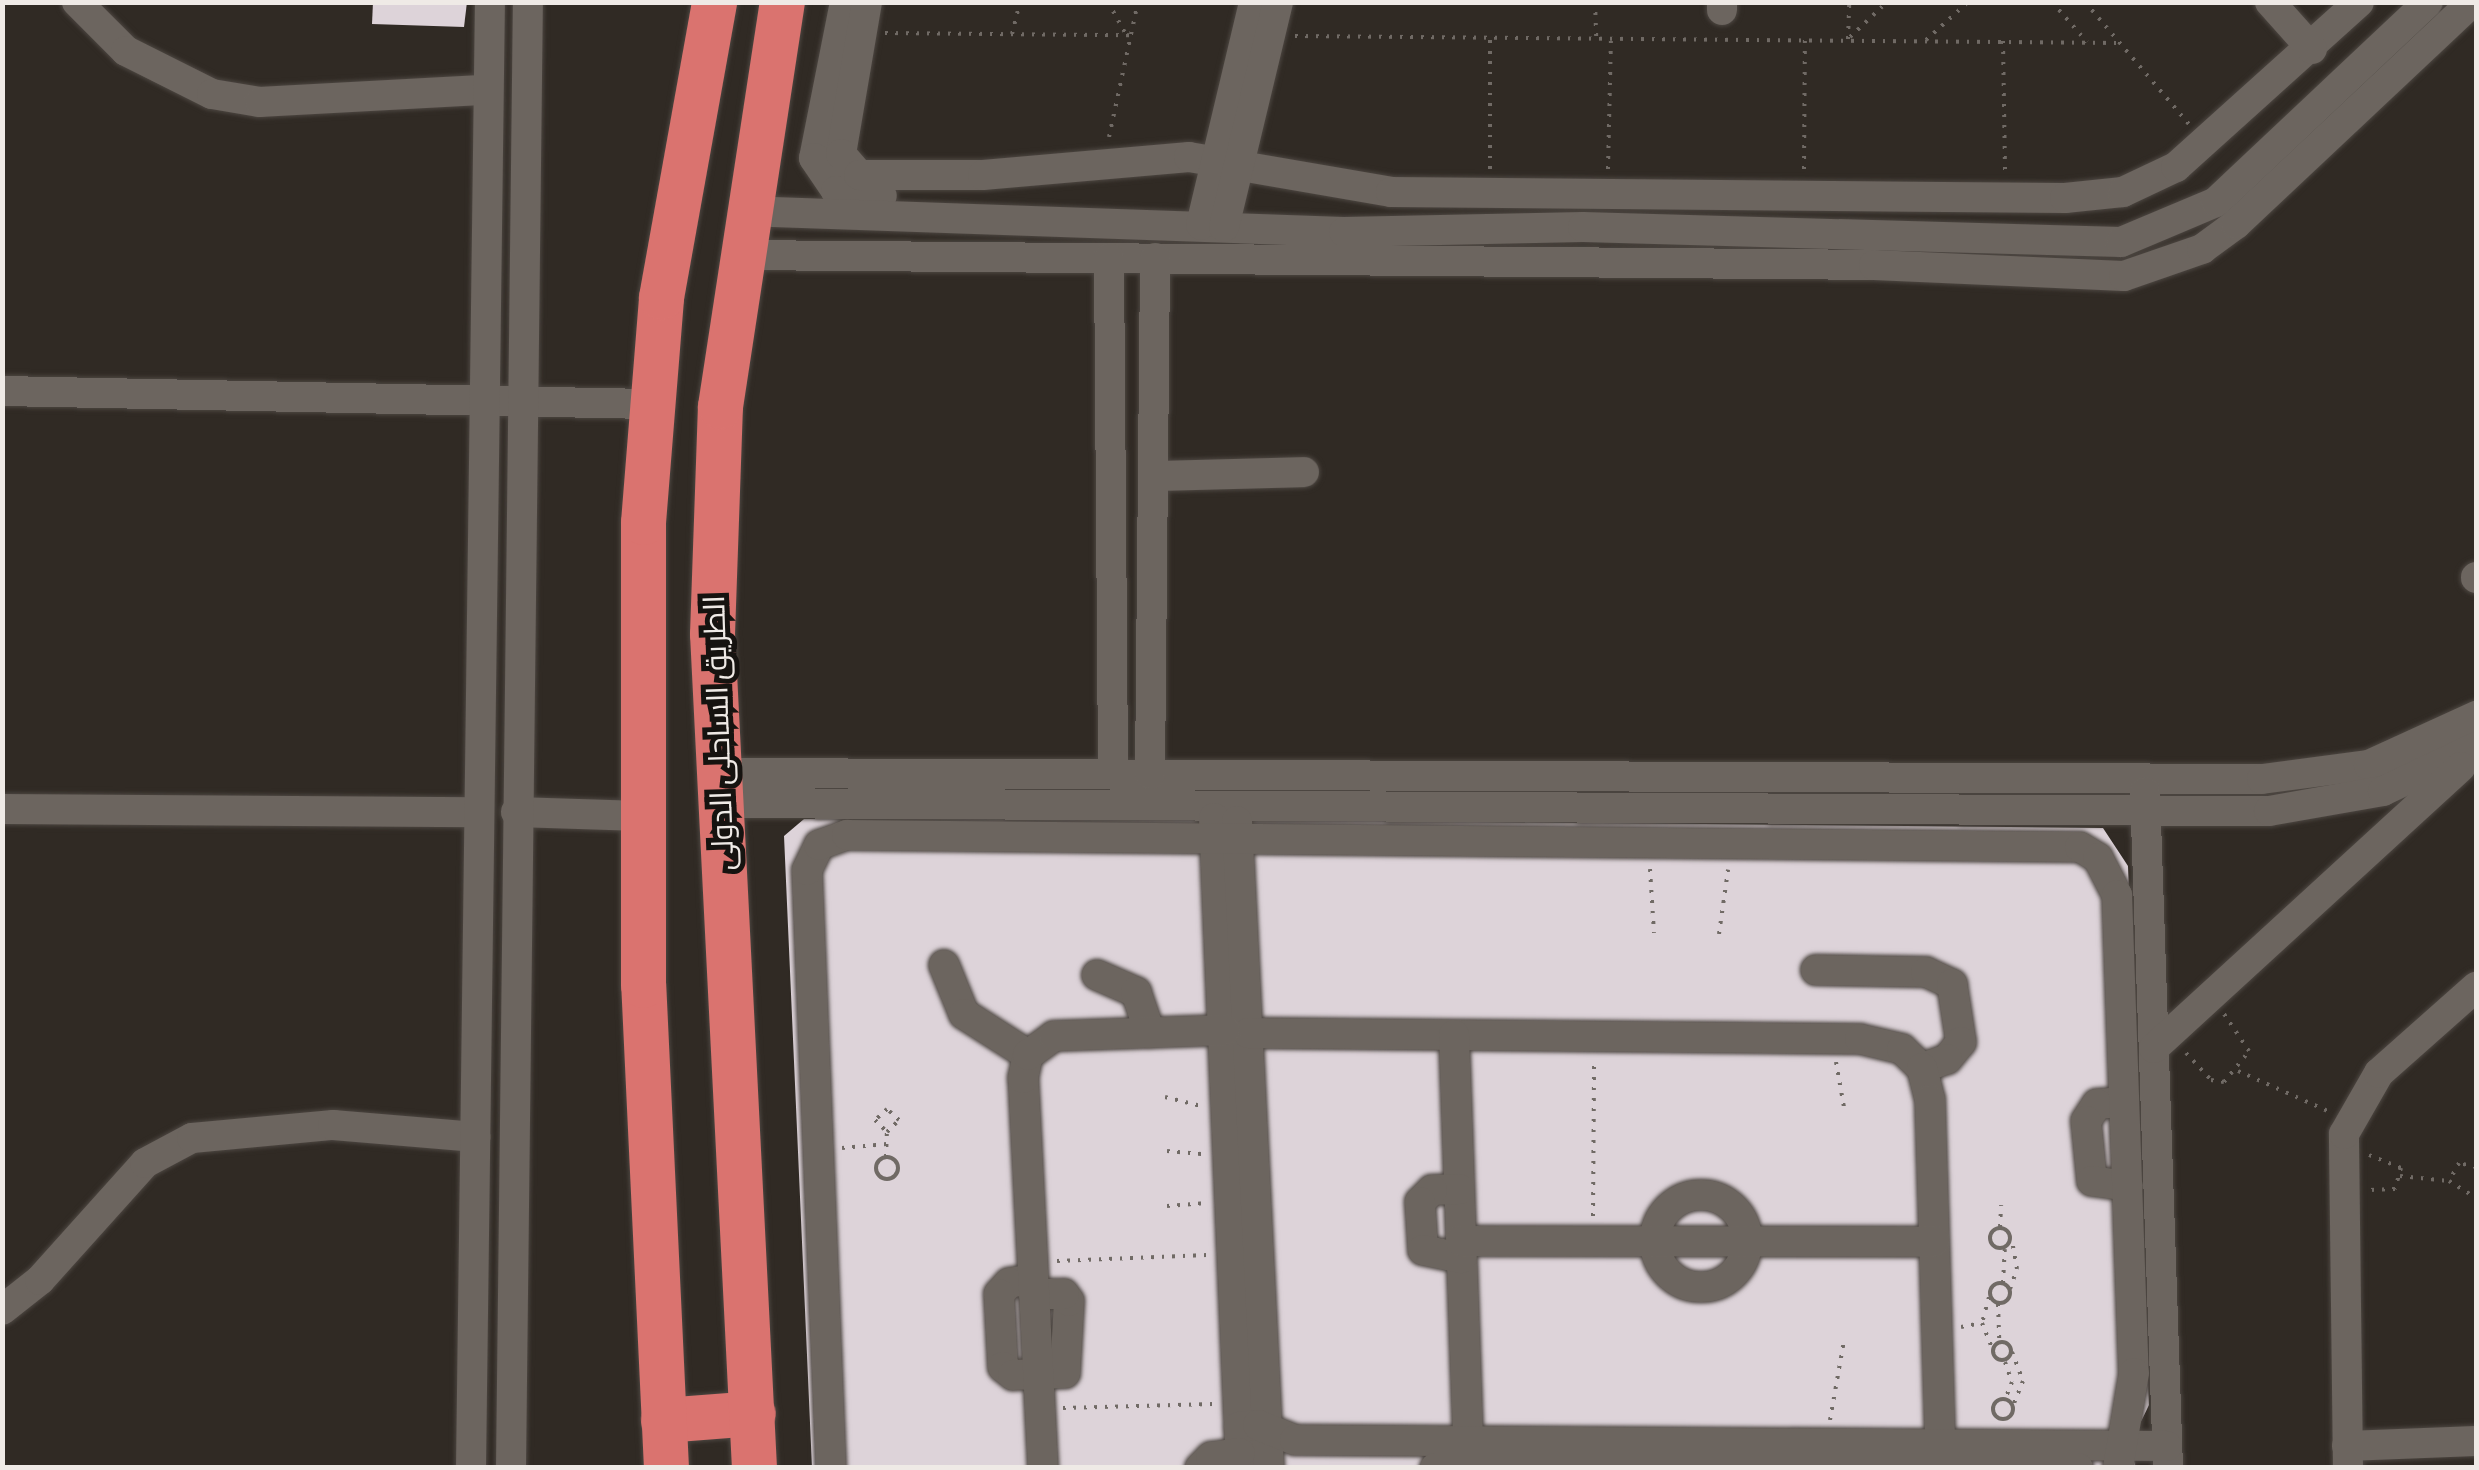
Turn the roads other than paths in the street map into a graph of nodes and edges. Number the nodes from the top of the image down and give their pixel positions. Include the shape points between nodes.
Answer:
1 (77, 2) edge
2 (490, 2) edge
3 (528, 2) edge
4 (714, 2) edge
5 (782, 2) edge
6 (844, 2) edge
7 (867, 2) edge
8 (1254, 2) edge
9 (1278, 2) edge
10 (2270, 2) edge
11 (2359, 2) edge
12 (2428, 2) edge
13 (2472, 2) edge
14 (2312, 49) junction
15 (485, 90) junction
16 (1227, 167) junction
17 (835, 173) junction
18 (744, 210) junction
19 (1084, 224) junction
20 (1212, 226) junction
21 (1301, 230) junction
22 (738, 255) junction
23 (1095, 257) junction
24 (1155, 258) junction
25 (1302, 260) junction
26 (2, 391) edge
27 (482, 398) junction
28 (518, 399) junction
29 (650, 404) junction
30 (1304, 472) dead end
31 (1154, 476) junction
32 (2476, 716) edge
33 (2476, 749) edge
34 (1112, 774) junction
35 (1150, 774) junction
36 (717, 788) junction
37 (2145, 794) junction
38 (1224, 800) junction
39 (2, 809) edge
40 (476, 814) junction
41 (516, 815) junction
42 (641, 816) junction
43 (1226, 838) junction
44 (944, 965) dead end
45 (1816, 970) dead end
46 (1097, 974) dead end
47 (2476, 987) edge
48 (1150, 1032) junction
49 (1236, 1032) junction
50 (1454, 1035) junction
51 (2162, 1042) junction
52 (1028, 1055) junction
53 (1922, 1068) junction
54 (475, 1136) junction
55 (1658, 1241) junction
56 (1744, 1242) junction
57 (1934, 1242) junction
58 (1461, 1249) junction
59 (2, 1310) edge
60 (753, 1412) junction
61 (664, 1420) junction
62 (1245, 1436) edge
63 (1468, 1440) junction
64 (2476, 1441) edge
65 (1940, 1443) junction
66 (2118, 1456) edge
67 (2168, 1457) edge
68 (2347, 1457) edge
69 (1727, 1458) edge
70 (471, 1468) edge
71 (511, 1468) edge
72 (666, 1468) edge
73 (754, 1468) edge
74 (831, 1468) edge
75 (1043, 1468) edge
76 (1200, 1468) edge
77 (1268, 1468) edge
78 (1435, 1468) edge
79 (2078, 1468) edge

1 - 15 street via 126,51 212,94 260,102
2 - 15 street
3 - 28 street
4 - 29 highway
5 - 18 highway, الطريق الساحلى الدولى
6 - 17 street via 815,143
7 - 17 street
8 - 16 street
9 - 16 street
10 - 14 street
11 - 14 street
12 - 21 street via 2216,202 2155,234 2121,242 1817,230
13 - 25 street via 2236,224 2202,250 2124,276 1874,265
14 - 16 street via 2206,144 2123,192 1391,192
15 - 27 street
16 - 17 street via 1188,158
16 - 17 street via 1191,177 985,195 866,196
16 - 20 street
18 - 19 street
18 - 22 highway, الطريق الساحلى الدولى
19 - 20 street
19 - 23 street
20 - 21 street
21 - 25 street
22 - 23 street
22 - 36 highway, الطريق الساحلى الدولى via 719,426
23 - 24 street
23 - 34 street
24 - 25 street
24 - 31 street
26 - 27 street
27 - 28 street
27 - 40 street
28 - 29 street
28 - 41 street
29 - 42 highway
30 - 31 street
31 - 35 street
32 - 37 street via 2421,747 2316,777
33 - 37 street via 2383,792 2327,805
33 - 51 street
34 - 35 street
34 - 36 street
35 - 37 street
36 - 38 street
36 - 60 highway, الطريق الساحلى الدولى
37 - 38 street
37 - 51 street
38 - 43 street
39 - 40 street
40 - 41 street
40 - 54 street
41 - 42 street
41 - 71 street
42 - 61 highway
43 - 49 street
43 - 66 street via 2080,847 2098,858 2117,895 2128,1186 2134,1373
43 - 74 street via 847,835 819,845 806,885
44 - 52 street via 964,1014
45 - 53 street via 1926,972 1952,984 1961,1042
46 - 48 street via 1136,992
47 - 68 street via 2379,1073 2344,1134 2339,1190
48 - 49 street
48 - 52 street via 1054,1036
49 - 50 street
49 - 62 street
49 - 62 street via 1228,1122
50 - 53 street via 1890,1043
50 - 58 street
51 - 67 street
52 - 75 street via 1022,1078
53 - 57 street via 1930,1100
54 - 59 street via 333,1125 192,1138 145,1163 40,1280
54 - 70 street
55 - 56 street
55 - 56 street via 1666,1205 1726,1200 1740,1207
55 - 58 street
56 - 57 street
57 - 65 street
58 - 63 street
60 - 61 highway
60 - 73 highway, الطريق الساحلى الدولى
61 - 72 highway
62 - 63 street
62 - 76 street
62 - 77 street
63 - 69 street
64 - 68 street
65 - 66 street
65 - 69 street via 1820,1442
66 - 67 street
69 - 78 street
69 - 79 street

